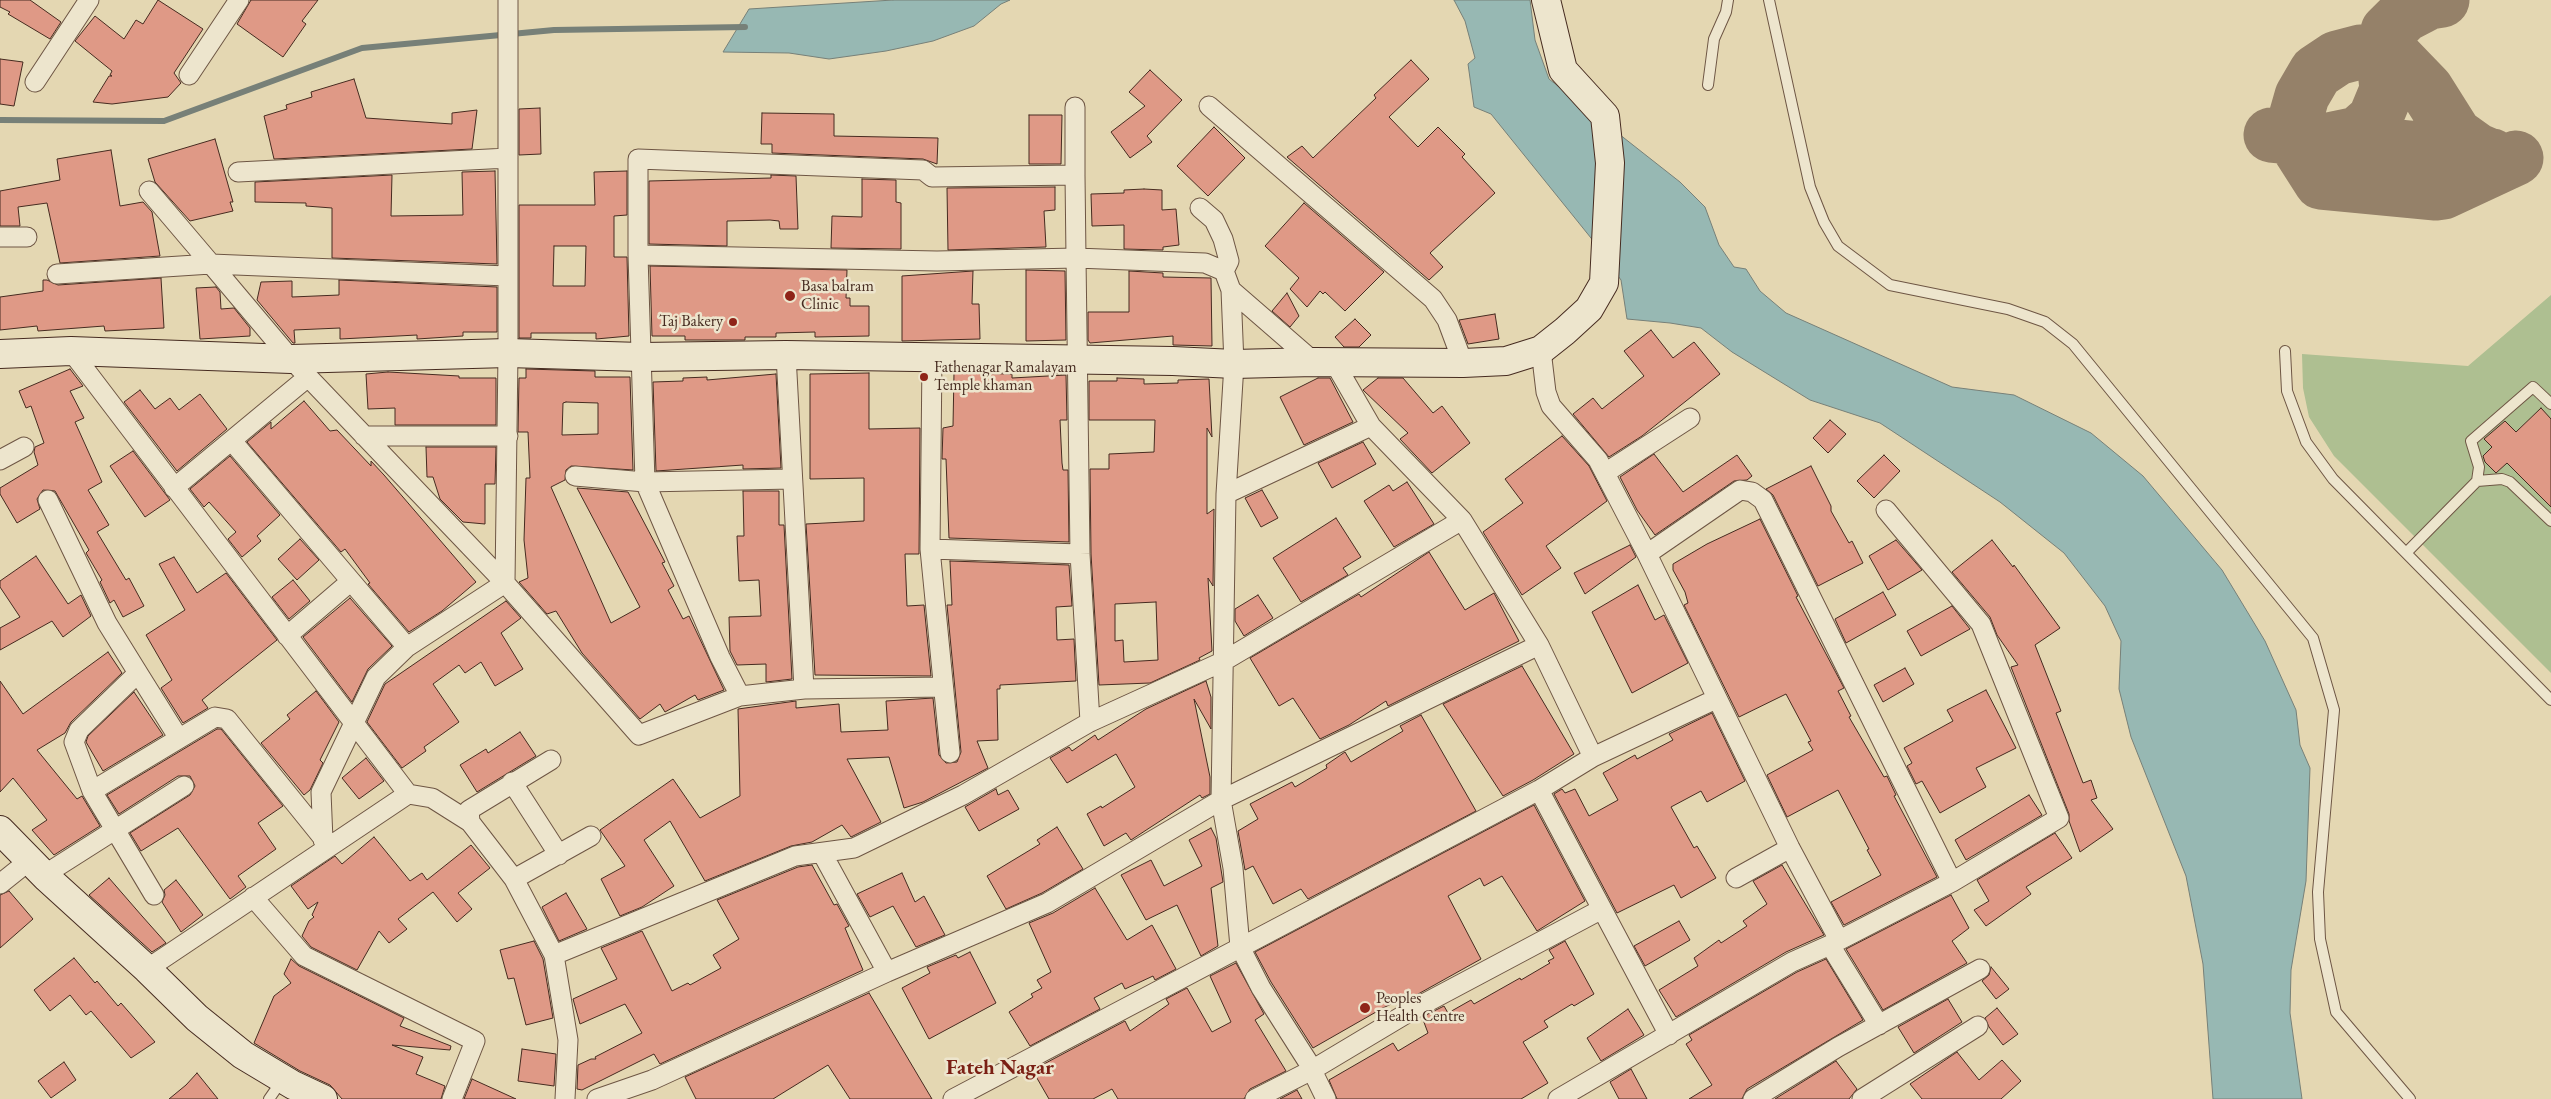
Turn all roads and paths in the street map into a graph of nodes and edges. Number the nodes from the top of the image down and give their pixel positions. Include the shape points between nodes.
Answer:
1 (89, 0) edge
2 (239, 0) edge
3 (1546, 0) edge
4 (1728, 0) edge
5 (1769, 0) edge
6 (508, 3) edge
7 (189, 75) dead end
8 (35, 82) dead end
9 (1708, 85) dead end
10 (1209, 106) dead end
11 (1076, 107) dead end
12 (508, 158) junction
13 (238, 172) dead end
14 (1075, 175) junction
15 (149, 191) dead end
16 (1200, 208) dead end
17 (27, 237) dead end
18 (0, 238) edge
19 (638, 255) junction
20 (1076, 258) junction
21 (211, 264) junction
22 (1224, 271) junction
23 (57, 274) dead end
24 (507, 276) junction
25 (1231, 290) junction
26 (1541, 350) junction
27 (71, 351) junction
28 (2285, 351) dead end
29 (508, 353) junction
30 (0, 354) edge
31 (786, 355) junction
32 (932, 356) junction
33 (641, 357) junction
34 (1078, 360) junction
35 (1324, 362) junction
36 (1463, 363) junction
37 (1234, 364) junction
38 (299, 368) junction
39 (2551, 404) edge
40 (1690, 418) dead end
41 (1371, 426) junction
42 (364, 436) junction
43 (508, 436) junction
44 (232, 441) junction
45 (24, 447) dead end
46 (0, 460) edge
47 (1605, 473) junction
48 (575, 476) dead end
49 (792, 479) junction
50 (2477, 481) junction
51 (645, 482) junction
52 (174, 488) junction
53 (1226, 494) junction
54 (48, 500) dead end
55 (1886, 510) dead end
56 (1462, 520) junction
57 (2551, 521) edge
58 (930, 549) junction
59 (2406, 553) junction
60 (1080, 554) junction
61 (1646, 554) junction
62 (350, 582) junction
63 (505, 583) junction
64 (287, 636) junction
65 (1538, 645) junction
66 (407, 647) junction
67 (1222, 662) junction
68 (138, 673) junction
69 (943, 686) junction
70 (804, 689) junction
71 (740, 696) junction
72 (1716, 699) junction
73 (2551, 700) edge
74 (1090, 722) junction
75 (353, 723) junction
76 (178, 737) junction
77 (950, 753) dead end
78 (1593, 756) junction
79 (551, 760) dead end
80 (512, 782) junction
81 (184, 786) dead end
82 (1539, 790) junction
83 (92, 791) junction
84 (408, 794) junction
85 (1221, 800) junction
86 (470, 822) junction
87 (0, 830) edge
88 (115, 830) junction
89 (591, 836) dead end
90 (324, 843) junction
91 (1790, 848) junction
92 (0, 849) edge
93 (822, 853) junction
94 (559, 855) junction
95 (21, 876) edge
96 (1736, 878) dead end
97 (514, 879) junction
98 (1952, 882) junction
99 (154, 895) dead end
100 (254, 897) junction
101 (1602, 909) junction
102 (1835, 943) junction
103 (1240, 947) junction
104 (554, 955) junction
105 (147, 969) junction
106 (1980, 969) dead end
107 (887, 972) junction
108 (1878, 1025) junction
109 (1978, 1026) dead end
110 (1669, 1035) junction
111 (1312, 1070) junction
112 (284, 1093) edge
113 (323, 1099) edge
114 (452, 1099) edge
115 (565, 1099) edge
116 (597, 1099) edge
117 (953, 1099) edge
118 (1255, 1099) edge
119 (1326, 1099) edge
120 (1558, 1099) edge
121 (1753, 1099) edge
122 (1862, 1099) edge
123 (2410, 1099) edge

1 - 8 street
2 - 7 street
3 - 26 street via 1563,70 1605,116 1610,163 1604,283 1589,309
4 - 9 lane via 1714,39
5 - 123 lane via 1810,187 1838,246 1890,285 2008,309 2044,322 2073,344 2313,638 2334,710 2318,892 2320,939 2336,1012
6 - 12 street
10 - 36 street via 1433,299 1448,320
11 - 14 street
12 - 13 street
12 - 24 street
14 - 19 street via 932,177 922,170 638,158
14 - 20 street
15 - 21 street
16 - 22 street via 1214,220 1223,239 1229,261
17 - 18 street
19 - 20 street via 937,261
19 - 33 street
20 - 22 street via 1206,263
20 - 34 street
21 - 23 street
21 - 24 street
21 - 38 street
22 - 25 street
24 - 29 street
25 - 35 street
25 - 37 street
26 - 36 street via 1506,361
26 - 47 street via 1551,406 1598,460
27 - 30 street
27 - 38 street
27 - 52 street
28 - 59 lane via 2287,391 2306,442 2334,479
29 - 33 street
29 - 38 street
29 - 43 street
31 - 32 street
31 - 33 street
31 - 49 street
32 - 34 street
32 - 58 street
33 - 51 street
34 - 37 street
34 - 60 street
35 - 36 street
35 - 37 street
35 - 41 street
37 - 53 street
38 - 42 street
38 - 44 street
39 - 50 lane via 2533,386 2471,441 2479,467
40 - 47 street
41 - 53 street
41 - 56 street
42 - 43 street
42 - 63 street
43 - 63 street
44 - 52 street
44 - 62 street
45 - 46 street
47 - 61 street
48 - 51 street
49 - 51 street
49 - 70 street
50 - 57 lane via 2502,479 2510,482
50 - 59 lane
51 - 71 street via 720,658
52 - 64 street via 233,561
53 - 67 street
54 - 68 street via 107,623
55 - 98 street via 1981,624 2060,818
56 - 65 street
56 - 67 street
58 - 60 street
58 - 69 street
59 - 73 lane
60 - 74 street
61 - 72 street
61 - 98 street via 1740,490 1752,492 1763,500
62 - 64 street
62 - 66 street
63 - 66 street
63 - 71 street via 639,735
64 - 75 street
65 - 78 street
65 - 85 street
66 - 75 street via 376,677
67 - 74 street
67 - 85 street
68 - 76 street
68 - 83 street via 79,730 74,742
69 - 70 street
69 - 77 street
70 - 71 street
72 - 78 street
72 - 91 street
74 - 93 street via 963,795 854,848
75 - 84 street
75 - 90 street via 321,792
76 - 83 street
76 - 90 street via 215,717 227,719
78 - 82 street
79 - 80 street
80 - 86 street via 469,810
80 - 94 street
81 - 88 street
82 - 101 street
82 - 103 street
83 - 88 street
84 - 86 street via 432,798
84 - 90 street
85 - 103 street via 1233,868
85 - 107 street via 1047,903
86 - 97 street
87 - 95 street
88 - 95 street
88 - 99 street
89 - 94 street
90 - 100 street
91 - 96 street
91 - 102 street
92 - 95 street
93 - 104 street via 795,856
93 - 107 street
94 - 97 street
95 - 105 street
95 - 112 street via 188,1029 235,1066
97 - 104 street
98 - 102 street
100 - 105 street
100 - 114 street via 304,956 475,1041
101 - 110 street
101 - 111 street via 1414,1009
102 - 108 street
102 - 110 street via 1792,962
103 - 111 street
103 - 117 street
104 - 115 street via 568,1040
105 - 112 street via 197,1018
106 - 108 street
107 - 116 street via 652,1080
108 - 121 street
109 - 122 street
110 - 120 street
111 - 118 street
111 - 119 street
112 - 113 street

